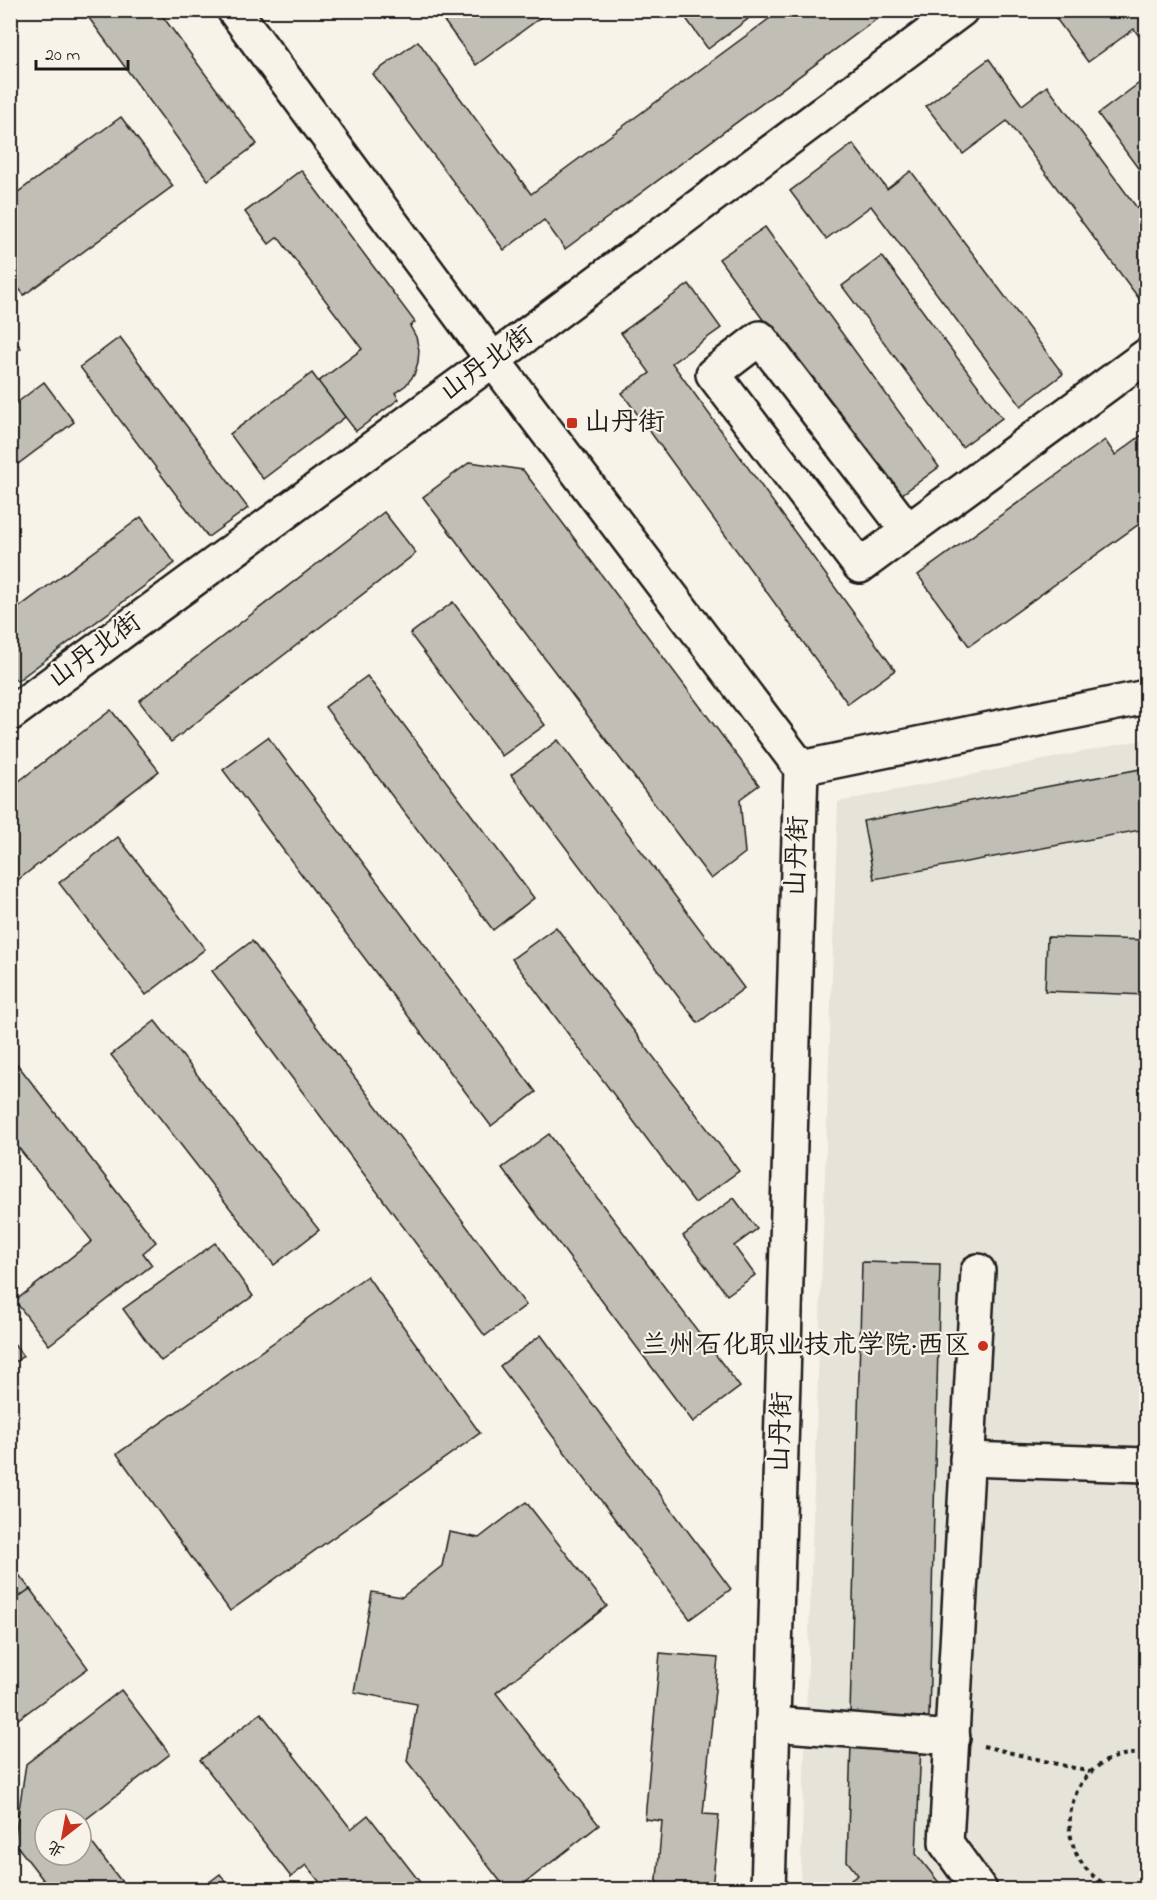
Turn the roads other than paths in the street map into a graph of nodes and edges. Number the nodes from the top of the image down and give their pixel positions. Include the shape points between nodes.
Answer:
1 (234, 10) edge
2 (948, 14) edge
3 (1146, 356) edge
4 (493, 360) junction
5 (908, 531) junction
6 (1146, 697) edge
7 (10, 714) edge
8 (801, 768) junction
9 (978, 1271) dead end
10 (968, 1459) junction
11 (1146, 1465) edge
12 (773, 1724) junction
13 (953, 1738) junction
14 (768, 1890) edge
15 (980, 1890) edge

1 - 4 street
2 - 4 street, 山丹北街
3 - 5 street
4 - 7 street, 山丹北街
4 - 8 street
5 - 5 street via 860,566 713,374 760,338
6 - 8 street
8 - 12 street, 山丹街
9 - 10 street
10 - 11 street
10 - 13 street
12 - 13 street
12 - 14 street, 山丹街
13 - 15 street via 946,1843

